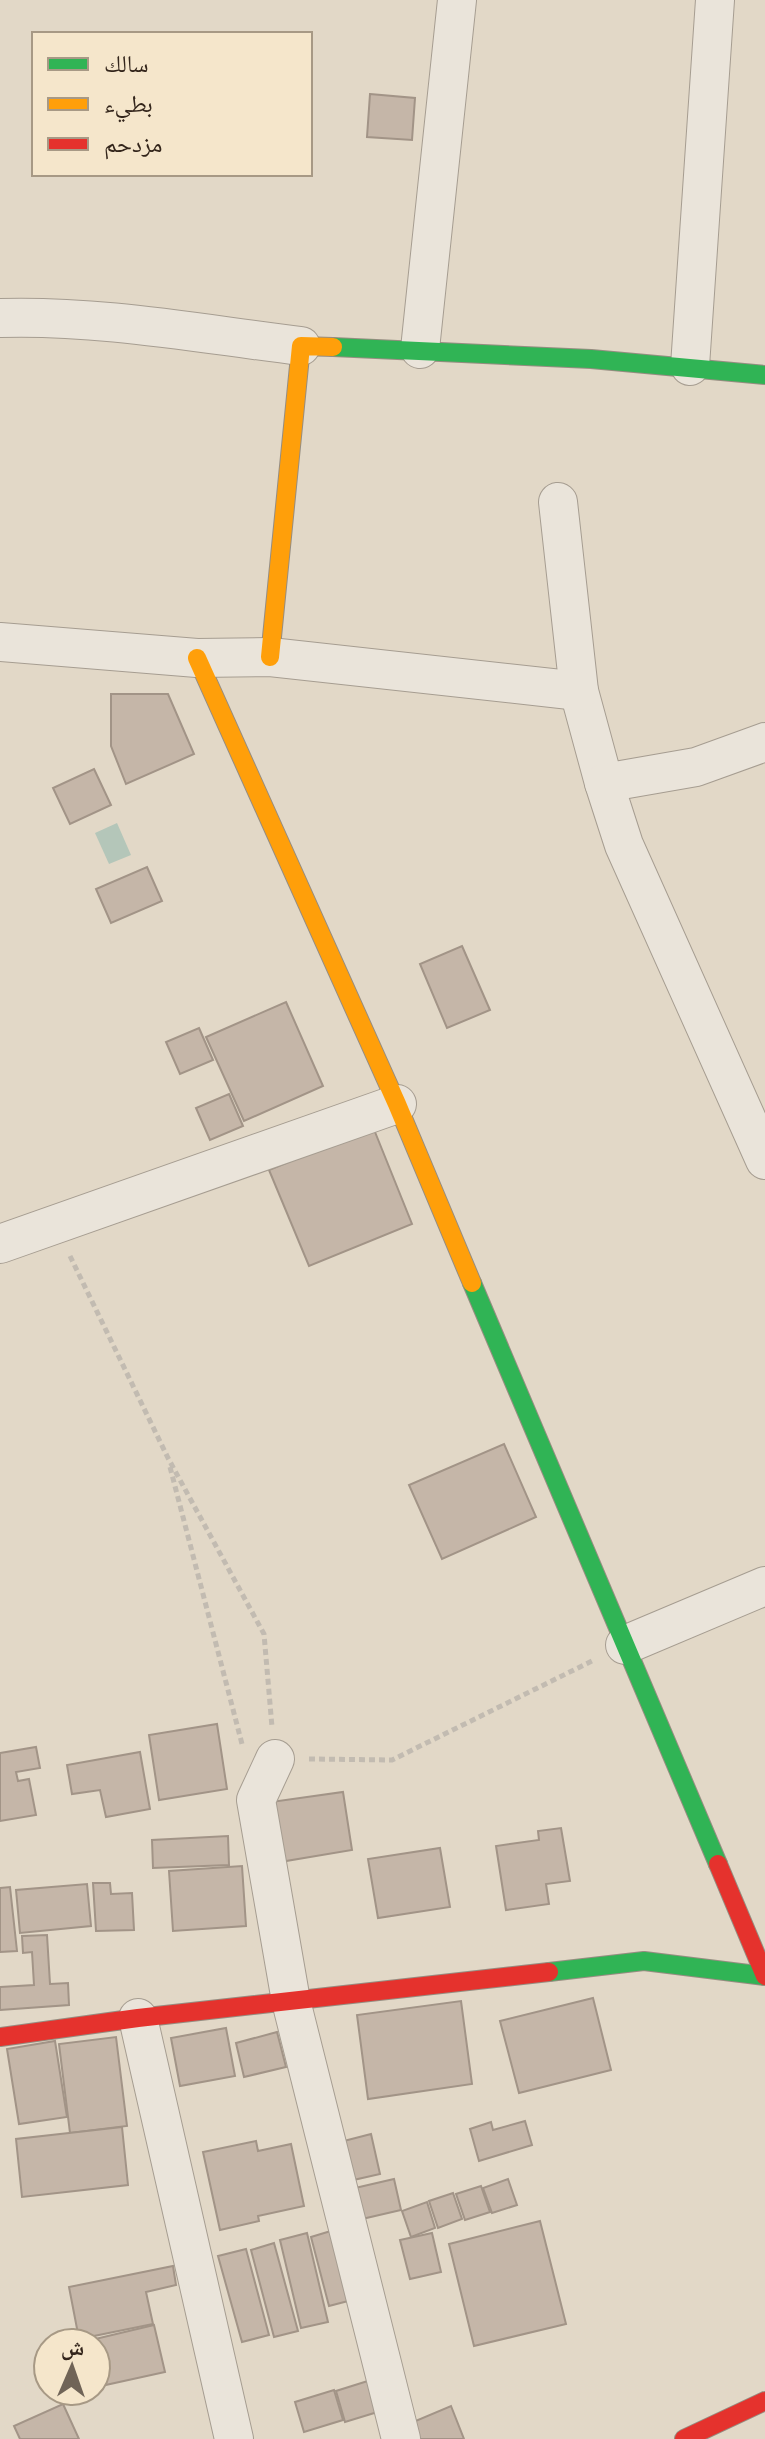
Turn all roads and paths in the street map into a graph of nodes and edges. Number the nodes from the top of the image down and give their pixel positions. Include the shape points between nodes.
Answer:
1 (457, 0) edge
2 (715, 0) edge
3 (0, 318) edge
4 (301, 346) junction
5 (420, 349) junction
6 (690, 366) junction
7 (765, 375) edge
8 (558, 502) dead end
9 (0, 642) edge
10 (270, 657) junction
11 (197, 658) junction
12 (579, 691) junction
13 (765, 742) edge
14 (604, 783) junction
15 (397, 1104) junction
16 (765, 1160) edge
17 (54, 1225) junction
18 (0, 1244) edge
19 (168, 1458) junction
20 (765, 1586) edge
21 (625, 1645) junction
22 (275, 1759) junction
23 (256, 1800) junction
24 (765, 1976) edge
25 (291, 2001) junction
26 (138, 2018) junction
27 (0, 2037) edge
28 (765, 2401) edge
29 (234, 2439) edge
30 (401, 2439) edge
31 (684, 2439) edge

1 - 5 street
2 - 6 street
3 - 4 street via 116,323
4 - 5 main road
4 - 10 main road
5 - 6 main road
6 - 7 main road
8 - 12 street
9 - 11 street
10 - 11 street
10 - 12 street
11 - 15 main road
12 - 14 street
13 - 14 street via 696,767
14 - 16 street via 624,845
15 - 17 street
15 - 21 main road
17 - 18 street
17 - 19 path
19 - 22 path via 264,1634
19 - 23 path
20 - 21 street
21 - 22 path via 392,1760
21 - 24 main road
22 - 23 street
23 - 25 street
24 - 25 main road via 644,1961
25 - 26 main road
25 - 30 street
26 - 27 main road
26 - 29 street
28 - 31 main road

